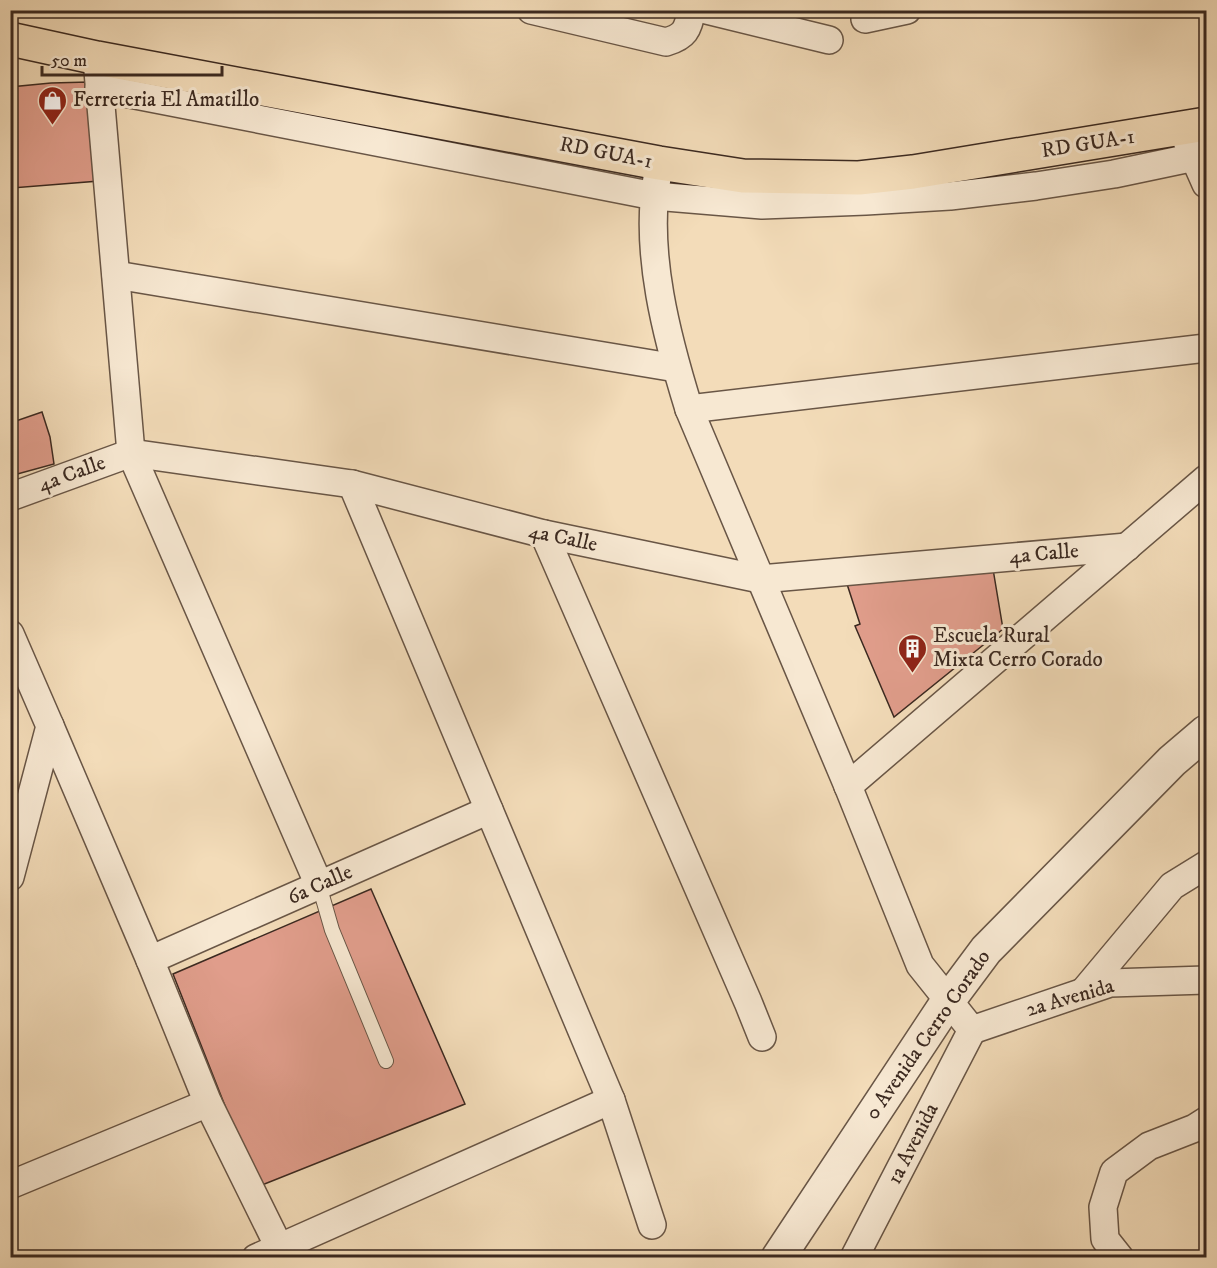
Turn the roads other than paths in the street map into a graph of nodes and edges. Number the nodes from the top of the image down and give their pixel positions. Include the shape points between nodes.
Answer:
1 (531, 10) edge
2 (692, 10) edge
3 (706, 10) edge
4 (907, 10) edge
5 (866, 19) dead end
6 (10, 39) edge
7 (829, 40) dead end
8 (98, 73) junction
9 (1194, 136) edge
10 (659, 163) junction
11 (1206, 184) edge
12 (654, 196) junction
13 (116, 275) junction
14 (1206, 348) edge
15 (676, 368) junction
16 (689, 408) junction
17 (131, 453) junction
18 (1206, 479) edge
19 (352, 484) junction
20 (10, 497) edge
21 (544, 534) junction
22 (1127, 547) junction
23 (760, 579) junction
24 (10, 634) edge
25 (50, 726) junction
26 (1206, 732) edge
27 (848, 786) junction
28 (489, 810) junction
29 (1206, 866) edge
30 (10, 878) edge
31 (319, 885) junction
32 (150, 960) junction
33 (1206, 980) edge
34 (1085, 990) junction
35 (948, 1001) junction
36 (972, 1030) junction
37 (762, 1037) dead end
38 (386, 1061) dead end
39 (611, 1100) junction
40 (208, 1103) junction
41 (1206, 1121) edge
42 (10, 1185) edge
43 (652, 1225) dead end
44 (268, 1252) edge
45 (778, 1257) edge
46 (854, 1257) edge
47 (1120, 1257) edge

1 - 2 street via 666,42 679,38 688,29
3 - 7 street
4 - 5 street
6 - 8 main road, RD GUA-1
8 - 10 main road, RD GUA-1
8 - 12 street
8 - 13 street
9 - 10 main road, RD GUA-1 via 859,178 743,176
9 - 11 street
9 - 12 street via 1114,174 950,196 762,205
10 - 12 street
12 - 15 street via 656,269
13 - 15 street
13 - 17 street
14 - 16 street
15 - 16 street
16 - 23 street
17 - 19 street, 4a Calle
17 - 20 street, 4a Calle
17 - 31 street
18 - 22 street
19 - 21 street, 4a Calle
19 - 28 street
21 - 23 street, 4a Calle
21 - 37 street
22 - 23 street, 4a Calle
22 - 27 street
23 - 27 street
24 - 25 street
25 - 30 street
25 - 32 street
26 - 35 street, 0 Avenida Cerro Corado via 1172,761 986,950
27 - 35 street via 920,965
28 - 31 street, 6a Calle
28 - 39 street
29 - 34 street via 1173,886
31 - 32 street, 6a Calle
31 - 38 lane via 332,930
32 - 40 street
33 - 34 street, 2a Avenida via 1110,983
34 - 36 street, 2a Avenida
35 - 36 street
35 - 45 street, 0 Avenida Cerro Corado
36 - 46 street, 1a Avenida
39 - 43 street
39 - 44 street
40 - 42 street
40 - 44 street
41 - 47 street via 1149,1146 1114,1172 1103,1208 1106,1239

